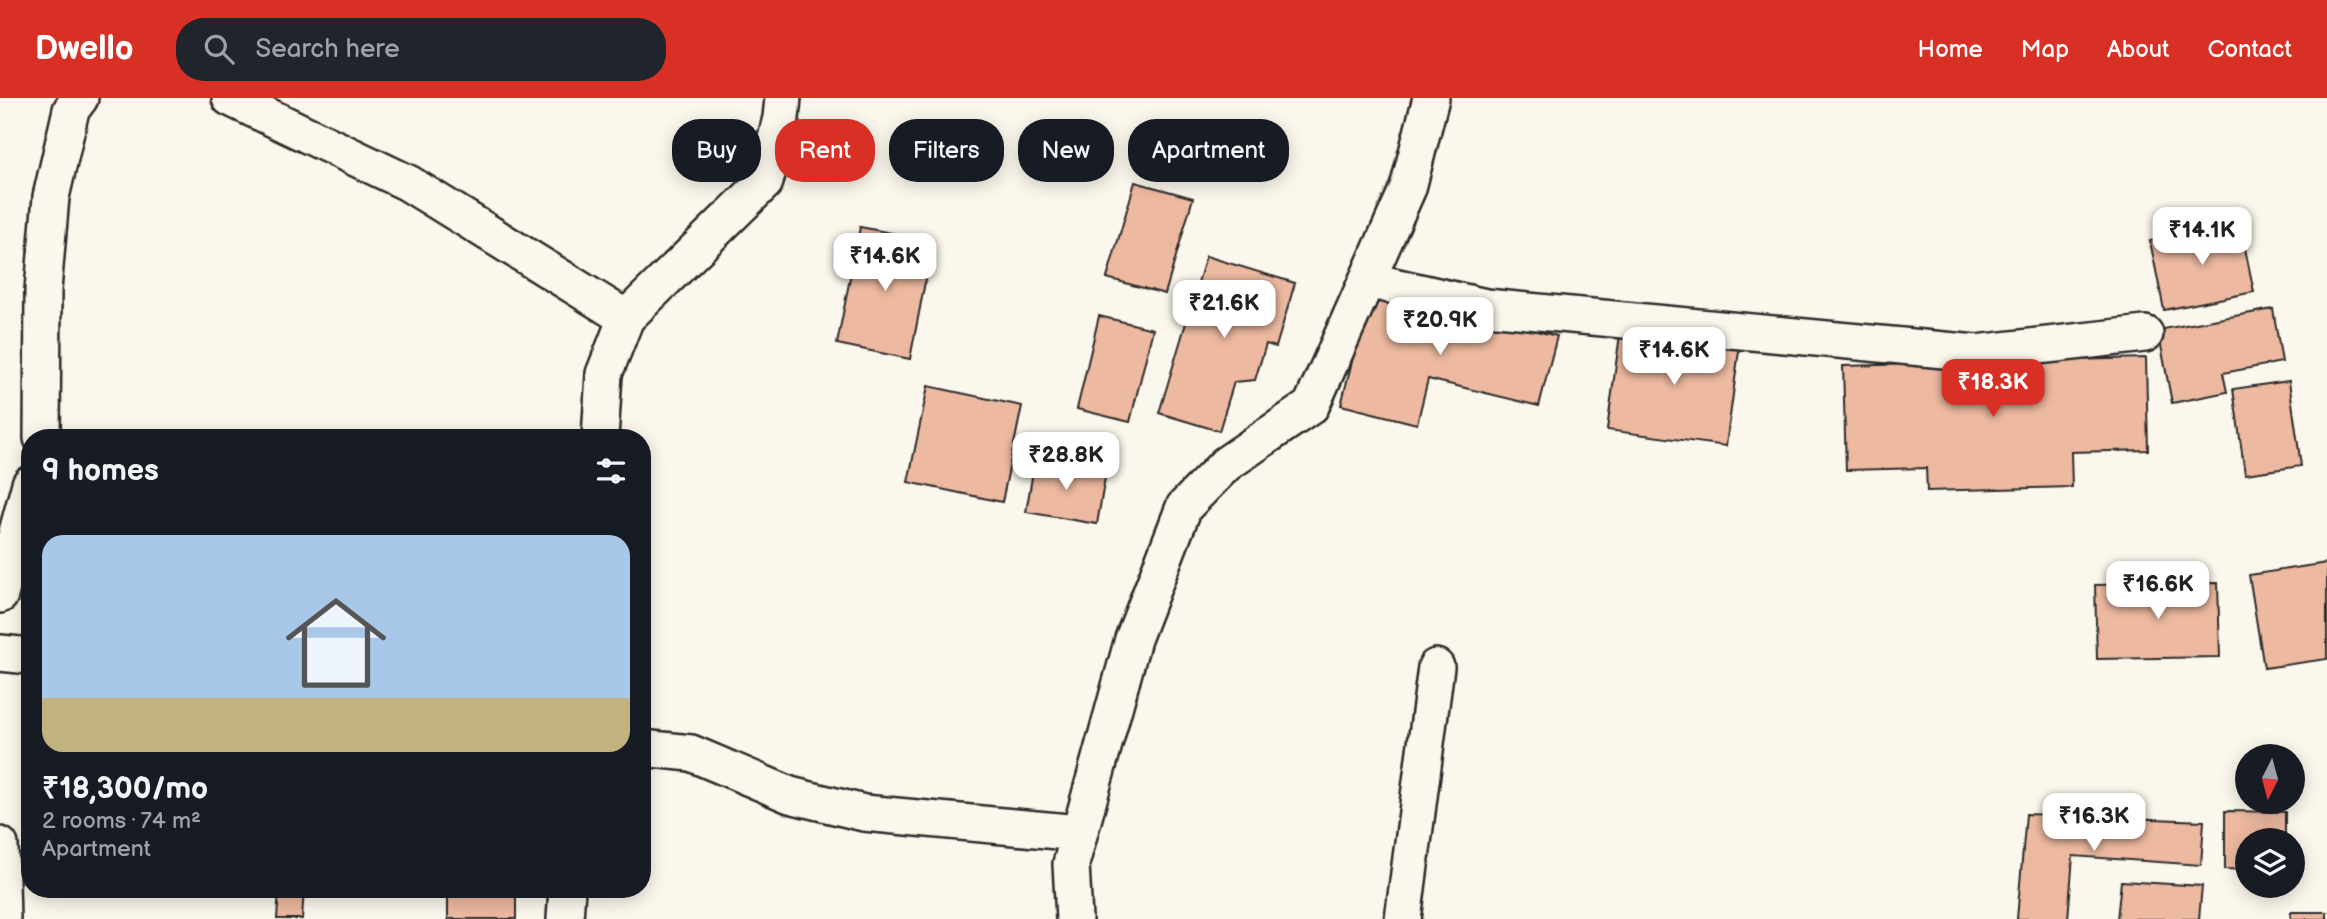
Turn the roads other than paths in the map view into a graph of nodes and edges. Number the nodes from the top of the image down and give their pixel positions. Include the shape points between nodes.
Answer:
1 (80, 98) edge
2 (230, 98) edge
3 (783, 98) edge
4 (1431, 98) edge
5 (1367, 280) junction
6 (626, 318) junction
7 (2145, 334) dead end
8 (42, 429) edge
9 (601, 429) edge
10 (21, 517) edge
11 (0, 595) edge
12 (0, 653) edge
13 (21, 655) edge
14 (1436, 667) dead end
15 (651, 749) edge
16 (1079, 833) junction
17 (0, 845) edge
18 (567, 898) edge
19 (2, 919) edge
20 (565, 919) edge
21 (1074, 919) edge
22 (1403, 919) edge

1 - 8 street via 71,110 51,197 43,290
2 - 6 street via 408,183
3 - 6 street via 765,182
4 - 5 street via 1408,188
5 - 7 street via 1486,307 1976,353
5 - 16 street via 1311,406 1226,464 1184,507 1133,639
6 - 9 street via 604,374
10 - 11 street
12 - 13 street
14 - 22 street
15 - 16 street via 691,753 790,795 864,813
16 - 21 street via 1071,864
17 - 19 street
18 - 20 street

